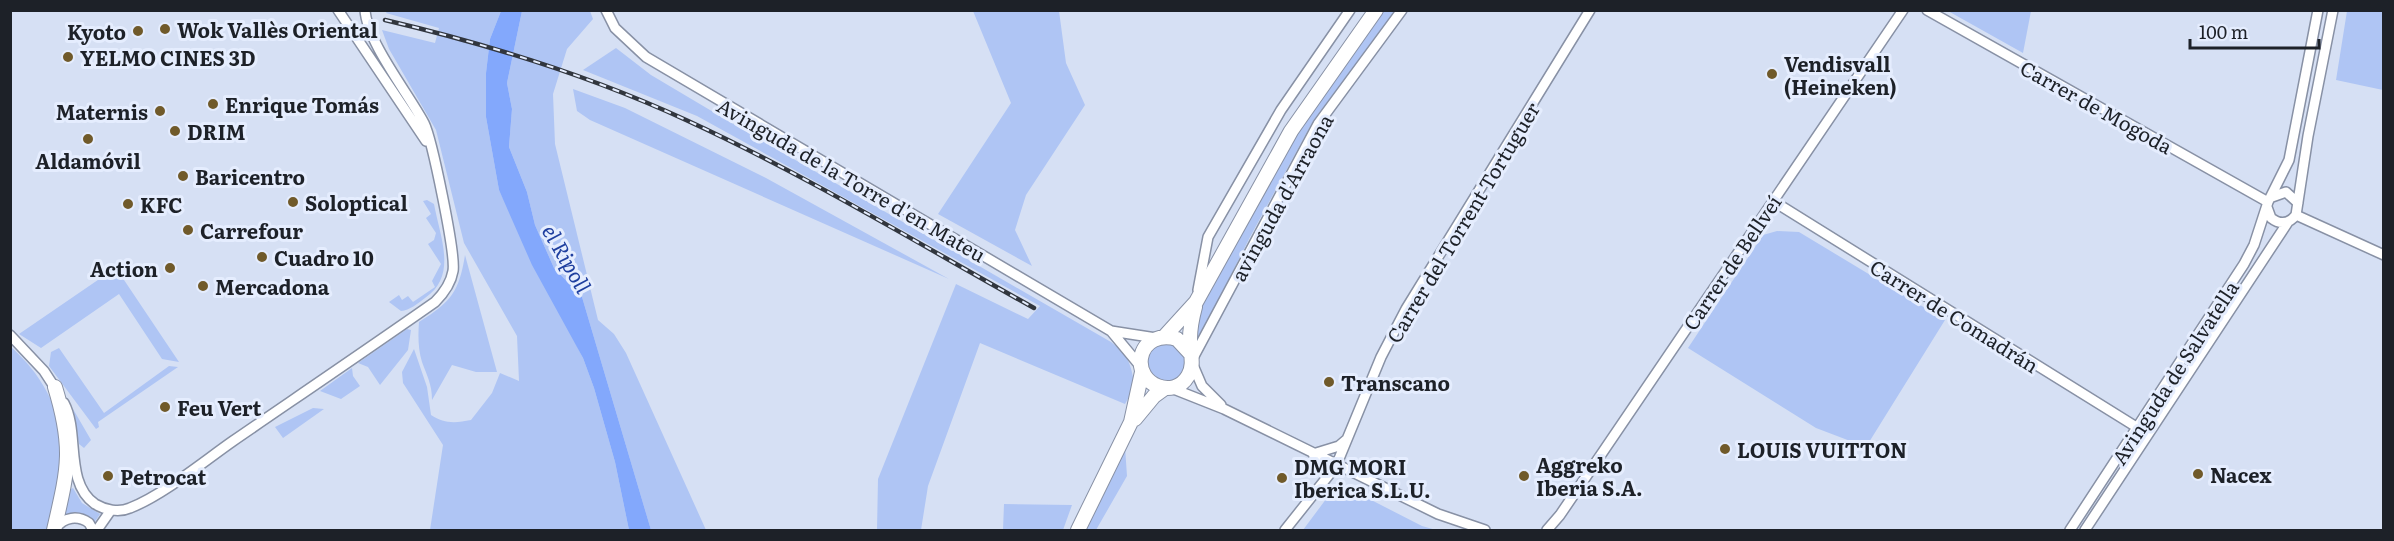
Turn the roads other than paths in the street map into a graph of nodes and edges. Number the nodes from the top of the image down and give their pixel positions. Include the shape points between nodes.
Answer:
1 (338, 10) edge
2 (365, 10) edge
3 (606, 10) edge
4 (1350, 10) edge
5 (1376, 10) edge
6 (1402, 10) edge
7 (1590, 10) edge
8 (1903, 10) edge
9 (1927, 10) edge
10 (2318, 10) edge
11 (2333, 10) edge
12 (434, 163) junction
13 (1773, 201) junction
14 (2268, 203) junction
15 (2298, 203) junction
16 (2296, 215) junction
17 (2288, 222) junction
18 (2384, 255) edge
19 (1196, 302) junction
20 (1111, 331) junction
21 (10, 335) edge
22 (1161, 337) junction
23 (1192, 359) junction
24 (1142, 370) junction
25 (55, 387) junction
26 (1168, 388) junction
27 (1224, 409) junction
28 (1131, 422) junction
29 (2138, 428) junction
30 (1347, 439) junction
31 (1313, 454) junction
32 (1336, 466) junction
33 (111, 510) junction
34 (1560, 515) junction
35 (55, 531) edge
36 (95, 531) edge
37 (1078, 531) edge
38 (1285, 531) edge
39 (1485, 531) edge
40 (1547, 531) edge
41 (1559, 531) edge
42 (2070, 531) edge
43 (2085, 531) edge

1 - 12 street via 419,129
2 - 12 street via 370,31 425,125
3 - 20 street, Avinguda de la Torre d'en Mateu via 628,43 666,70
4 - 19 street, avinguda d'Arraona via 1281,110 1208,237
5 - 19 main road via 1290,131
6 - 23 street, avinguda d'Arraona via 1318,124
7 - 30 street, Carrer del Torrent Tortuguer via 1406,309
8 - 13 street, Carrer de Bellveí
9 - 14 street, Carrer de Mogoda
10 - 14 street, Avinguda de Salvatella via 2289,160
11 - 15 street
12 - 33 street via 454,263 452,278 440,297 147,499 123,511
13 - 29 street, Carrer de Comadrán
13 - 34 street, Carrer de Bellveí
14 - 15 street via 2279,192 2286,192
14 - 17 street via 2268,213 2276,221
14 - 29 street, Avinguda de Salvatella via 2244,264
15 - 16 street
16 - 17 street
16 - 18 street
17 - 43 street, Avinguda de Salvatella
19 - 22 main road
19 - 23 main road via 1190,328
20 - 22 street, Avinguda de la Torre d'en Mateu
20 - 24 street, Avinguda de la Torre d'en Mateu
21 - 25 street
22 - 23 main road via 1181,341
22 - 24 main road via 1144,349
23 - 26 main road via 1185,380
23 - 27 street via 1202,386
24 - 26 main road via 1155,385
24 - 28 main road
25 - 33 street via 69,413 80,483 91,500
25 - 35 main road via 69,449
26 - 27 street
26 - 28 main road via 1154,396
27 - 31 street
28 - 37 main road
29 - 42 street, Avinguda de Salvatella
30 - 31 street via 1339,447
30 - 32 street, Carrer del Torrent Tortuguer
31 - 32 street
32 - 38 street, Carrer del Torrent Tortuguer
32 - 39 street via 1438,514
33 - 36 street
34 - 40 street, Carrer de Bellveí
34 - 41 street
35 - 36 street via 64,520 78,518 90,523

